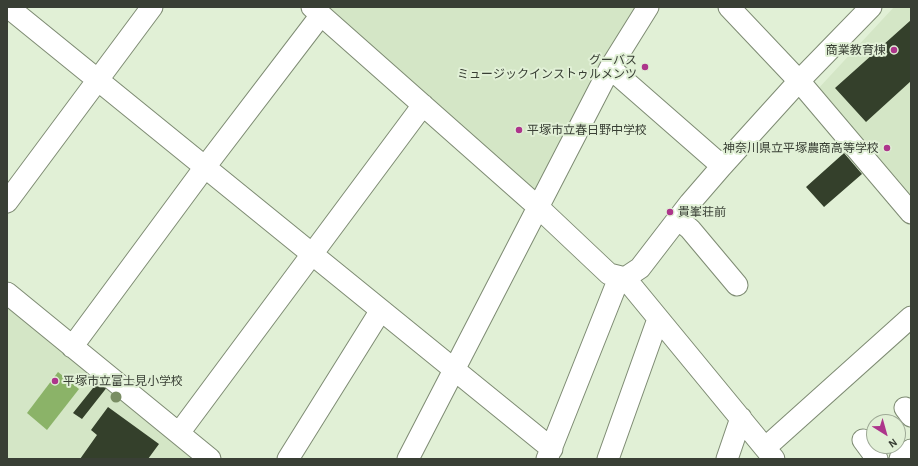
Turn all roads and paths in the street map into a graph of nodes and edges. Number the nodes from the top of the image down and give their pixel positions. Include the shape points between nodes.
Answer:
1 (8, 7) edge
2 (152, 7) edge
3 (648, 7) edge
4 (729, 7) edge
5 (871, 7) edge
6 (317, 11) edge
7 (610, 68) junction
8 (98, 80) junction
9 (799, 82) junction
10 (423, 105) junction
11 (722, 166) junction
12 (205, 167) junction
13 (7, 202) edge
14 (538, 207) junction
15 (911, 213) edge
16 (678, 219) junction
17 (312, 254) junction
18 (625, 278) junction
19 (737, 285) dead end
20 (7, 294) edge
21 (381, 310) junction
22 (911, 317) edge
23 (658, 319) junction
24 (72, 347) junction
25 (454, 369) junction
26 (741, 418) junction
27 (179, 433) junction
28 (863, 440) dead end
29 (911, 450) edge
30 (770, 453) edge
31 (549, 454) edge
32 (210, 459) edge
33 (288, 459) edge
34 (408, 459) edge
35 (608, 459) edge
36 (727, 459) edge
37 (877, 459) edge
38 (900, 459) edge

1 - 8 street
2 - 8 street
3 - 7 street
4 - 9 street
5 - 9 street
6 - 10 street
6 - 12 street
7 - 11 street
7 - 14 street
8 - 12 street
8 - 13 street
9 - 11 street
9 - 15 street
10 - 14 street
10 - 17 street
11 - 16 street
12 - 17 street
12 - 24 street
14 - 18 street via 609,274
14 - 25 street
16 - 18 street via 640,268
16 - 19 street via 690,229
17 - 21 street
17 - 27 street
18 - 23 street
18 - 31 street via 615,288
20 - 24 street
21 - 25 street
21 - 33 street
22 - 30 street
23 - 26 street
23 - 35 street
24 - 27 street
25 - 31 street
25 - 34 street
26 - 30 street
26 - 36 street
27 - 32 street
28 - 37 street
29 - 38 street

